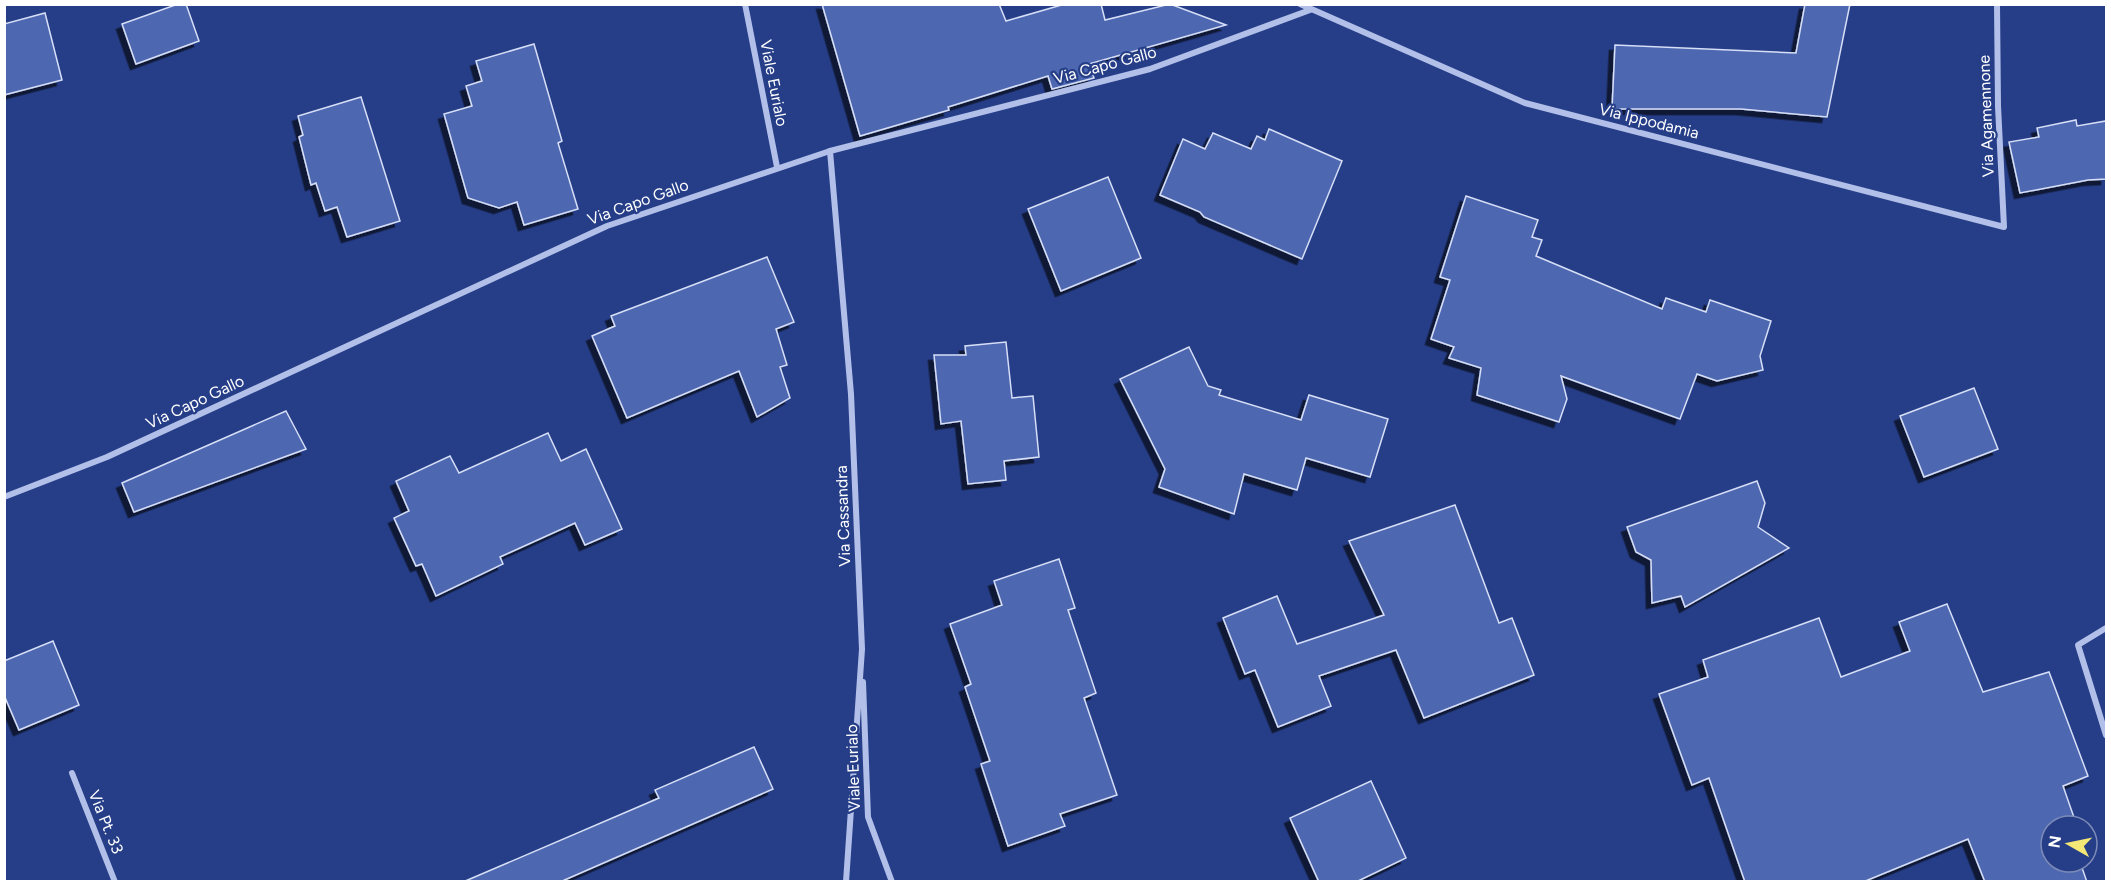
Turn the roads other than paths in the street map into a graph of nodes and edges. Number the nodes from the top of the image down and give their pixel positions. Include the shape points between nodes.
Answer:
1 (745, 4) edge
2 (1300, 4) edge
3 (1997, 4) edge
4 (1310, 10) junction
5 (830, 151) junction
6 (777, 167) junction
7 (2004, 227) joint
8 (4, 497) edge
9 (2106, 628) edge
10 (862, 649) junction
11 (2106, 735) edge
12 (72, 773) dead end
13 (115, 882) edge
14 (846, 882) edge
15 (892, 882) edge

1 - 6 street, Viale Eurialo
2 - 4 street, Via Ippodamia
3 - 7 street, Via Agamennone
4 - 5 street, Via Capo Gallo via 1150,69
4 - 7 street, Via Ippodamia via 1526,103
5 - 6 street, Via Capo Gallo
5 - 10 street, Via Cassandra via 851,394
6 - 8 street, Via Capo Gallo via 607,226 107,458
9 - 11 street via 2078,645
10 - 14 street, Via Cassandra
10 - 15 street, Viale Eurialo via 868,817
12 - 13 street, Via Pt. 33

